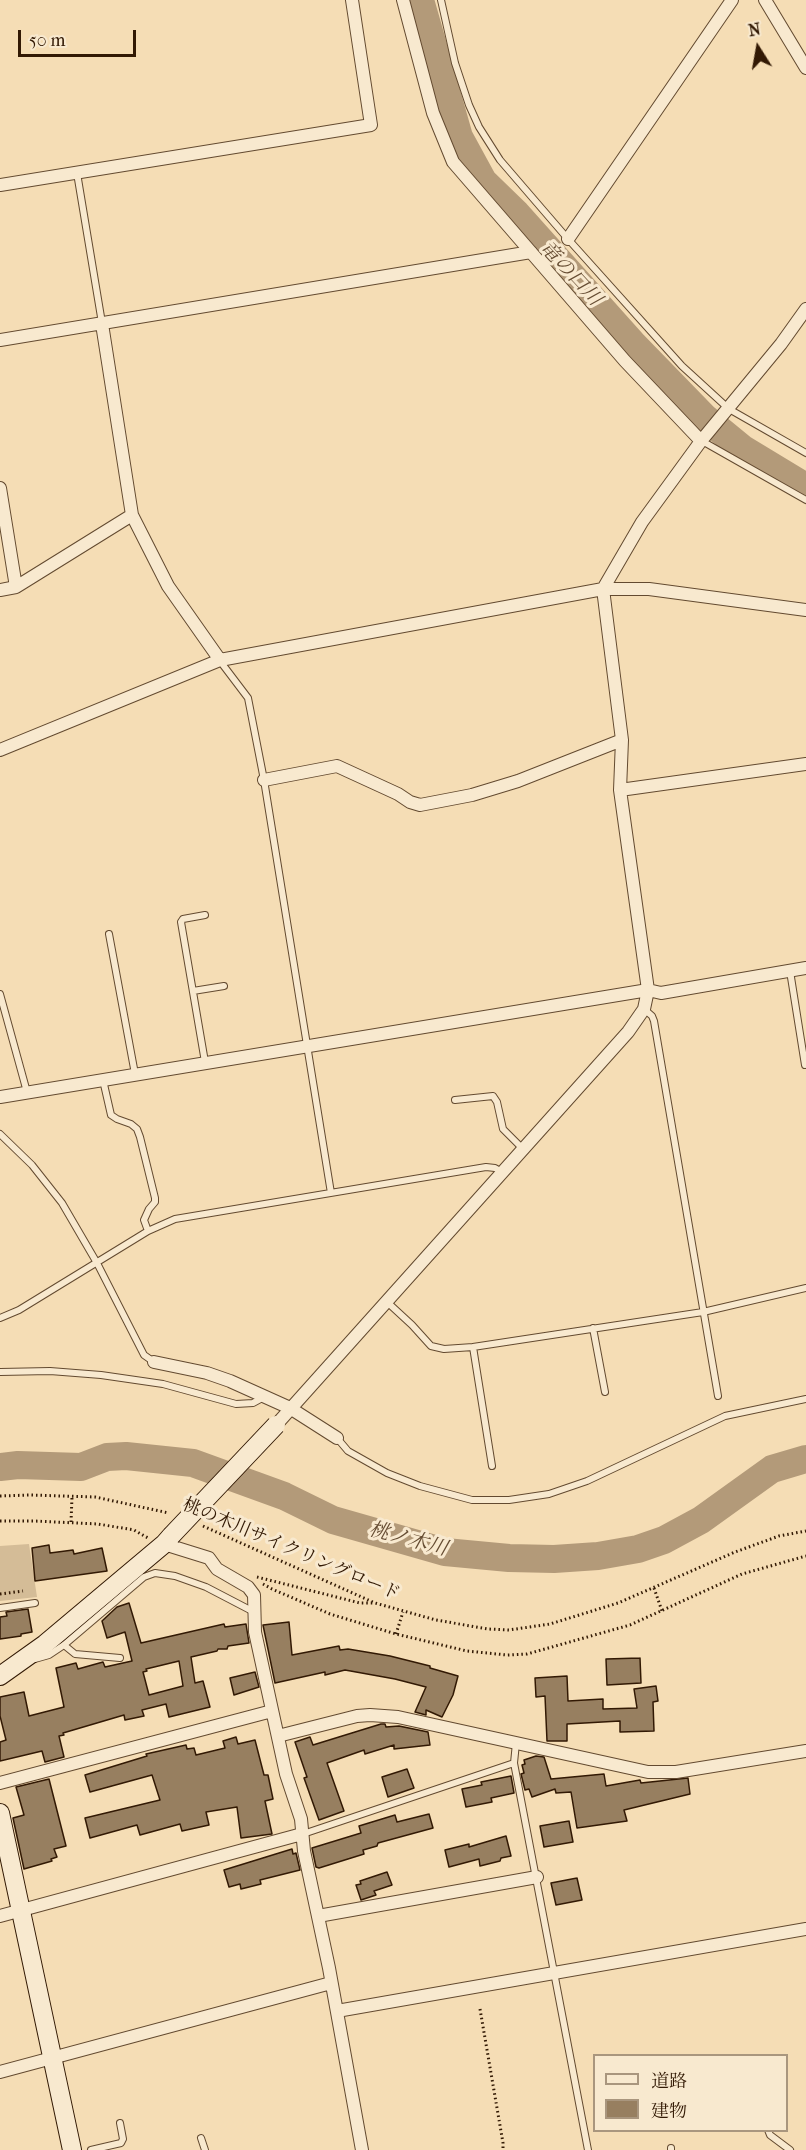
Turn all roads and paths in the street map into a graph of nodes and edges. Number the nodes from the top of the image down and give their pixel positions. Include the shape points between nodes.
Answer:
1 (352, 0) edge
2 (403, 0) edge
3 (441, 0) edge
4 (732, 0) edge
5 (765, 0) edge
6 (806, 68) edge
7 (77, 172) junction
8 (0, 185) edge
9 (568, 239) junction
10 (531, 252) junction
11 (806, 309) edge
12 (102, 324) junction
13 (0, 340) edge
14 (729, 409) junction
15 (701, 441) junction
16 (806, 453) edge
17 (0, 489) edge
18 (806, 500) edge
19 (132, 515) junction
20 (16, 587) junction
21 (0, 590) edge
22 (603, 590) junction
23 (806, 610) edge
24 (220, 660) junction
25 (622, 740) junction
26 (0, 750) edge
27 (806, 764) edge
28 (264, 780) junction
29 (621, 790) junction
30 (205, 915) dead end
31 (109, 934) dead end
32 (806, 968) edge
33 (790, 970) junction
34 (224, 986) dead end
35 (648, 990) junction
36 (193, 991) junction
37 (0, 994) edge
38 (644, 1009) junction
39 (804, 1039) edge
40 (305, 1045) junction
41 (205, 1062) junction
42 (805, 1065) edge
43 (135, 1074) junction
44 (103, 1079) junction
45 (27, 1092) junction
46 (0, 1097) edge
47 (455, 1100) dead end
48 (0, 1134) edge
49 (523, 1149) junction
50 (502, 1172) junction
51 (331, 1193) junction
52 (148, 1232) junction
53 (97, 1263) junction
54 (806, 1288) edge
55 (386, 1301) junction
56 (703, 1312) junction
57 (0, 1318) edge
58 (593, 1328) junction
59 (473, 1347) junction
60 (154, 1362) joint
61 (0, 1372) edge
62 (605, 1392) dead end
63 (264, 1396) junction
64 (718, 1396) dead end
65 (806, 1399) edge
66 (290, 1408) junction
67 (276, 1425) joint
68 (337, 1438) joint
69 (492, 1466) dead end
70 (0, 1496) edge
71 (72, 1496) junction
72 (174, 1514) dead end
73 (0, 1521) edge
74 (71, 1522) junction
75 (194, 1522) dead end
76 (806, 1531) edge
77 (162, 1541) junction
78 (806, 1556) edge
79 (654, 1588) junction
80 (23, 1591) dead end
81 (0, 1594) edge
82 (35, 1603) dead end
83 (375, 1603) junction
84 (0, 1608) edge
85 (662, 1611) junction
86 (255, 1612) junction
87 (403, 1612) junction
88 (396, 1634) junction
89 (64, 1645) junction
90 (120, 1658) dead end
91 (25, 1660) junction
92 (0, 1676) edge
93 (272, 1711) junction
94 (278, 1736) junction
95 (516, 1743) junction
96 (806, 1751) edge
97 (514, 1763) junction
98 (0, 1783) edge
99 (0, 1814) edge
100 (302, 1834) junction
101 (537, 1877) junction
102 (21, 1910) junction
103 (0, 1916) edge
104 (318, 1916) junction
105 (806, 1929) edge
106 (555, 1972) junction
107 (332, 1983) junction
108 (480, 2009) dead end
109 (337, 2011) junction
110 (52, 2058) junction
111 (0, 2072) edge
112 (120, 2123) dead end
113 (769, 2132) edge
114 (201, 2138) dead end
115 (72, 2150) edge
116 (91, 2150) edge
117 (205, 2150) edge
118 (362, 2150) edge
119 (502, 2150) edge
120 (588, 2150) edge
121 (790, 2150) edge

1 - 7 street via 371,125
2 - 10 street via 433,113 453,162
3 - 9 lane via 455,63 479,127 500,160
4 - 9 street
5 - 6 street
7 - 8 street
7 - 12 lane
9 - 14 lane via 682,366
10 - 12 street
10 - 15 street via 625,361
11 - 14 street
12 - 13 street
12 - 19 street
14 - 15 street
14 - 16 lane
15 - 18 lane
15 - 22 street via 642,522
17 - 20 street
19 - 20 street
19 - 24 street via 168,586
20 - 21 street
22 - 23 street via 649,589
22 - 24 street
22 - 25 street
24 - 26 street
24 - 28 lane via 248,698
25 - 28 street via 518,782 420,805 337,766
25 - 29 street
27 - 29 street
28 - 40 lane
29 - 35 street
30 - 36 lane via 181,922
31 - 43 lane
32 - 33 street
33 - 35 street via 662,993
33 - 39 lane
34 - 36 lane
35 - 38 street
35 - 40 street
36 - 41 lane
37 - 45 lane
38 - 49 street
38 - 56 lane via 654,1021
39 - 42 lane
40 - 41 street
40 - 51 lane
41 - 43 street
43 - 44 street
44 - 45 street
44 - 52 lane via 111,1115 131,1124 140,1137 155,1198 144,1220
45 - 46 street
47 - 49 lane via 493,1096 503,1129
48 - 53 lane via 56,1196
49 - 50 street
50 - 51 lane via 486,1167
50 - 55 street
51 - 52 lane via 183,1216
52 - 53 lane
53 - 57 lane
53 - 60 lane via 144,1355
54 - 56 lane
55 - 59 lane via 431,1346
55 - 66 street
56 - 58 lane
56 - 64 lane
58 - 59 lane
58 - 62 lane
59 - 69 lane
60 - 63 street via 207,1373
61 - 63 lane via 102,1375 163,1384 244,1405
63 - 66 street
65 - 68 lane via 725,1416 587,1481 549,1494 509,1500 472,1500 420,1486 348,1451
66 - 67 street
66 - 68 street
67 - 77 street, bridge
70 - 71 path, 桃の木川サイクリングロード
71 - 72 path, 桃の木川サイクリングロード via 95,1497
71 - 74 path
73 - 74 path
74 - 77 path via 134,1530
75 - 83 path, 桃の木川サイクリングロード
76 - 79 path, 桃の木川サイクリングロード via 757,1543
77 - 86 street via 208,1558 217,1569 252,1591
77 - 91 street
78 - 85 path via 742,1574
79 - 85 path
79 - 87 path, 桃の木川サイクリングロード via 583,1615 509,1630 464,1626
80 - 81 path
82 - 84 lane
83 - 87 path, 桃の木川サイクリングロード
83 - 88 path via 360,1603 254,1577 330,1614
85 - 88 path via 598,1635 527,1654 467,1651
86 - 89 lane via 206,1587 155,1573 144,1577
86 - 93 street via 255,1632
87 - 88 path
89 - 90 lane via 75,1654
89 - 91 lane via 49,1655
91 - 92 street
93 - 94 street
93 - 98 street
94 - 95 street via 357,1716 377,1715
94 - 100 street
95 - 96 street via 648,1772 676,1772
95 - 97 lane
97 - 100 lane
97 - 101 lane
99 - 102 street
100 - 102 street
100 - 104 street
101 - 104 street
101 - 106 lane
102 - 103 street
102 - 110 street
104 - 107 street
105 - 106 street
106 - 109 street
106 - 120 lane
107 - 109 street
107 - 110 street
108 - 119 path
109 - 118 street
110 - 111 street
110 - 115 street
112 - 116 lane via 121,2143
113 - 121 lane
114 - 117 lane

